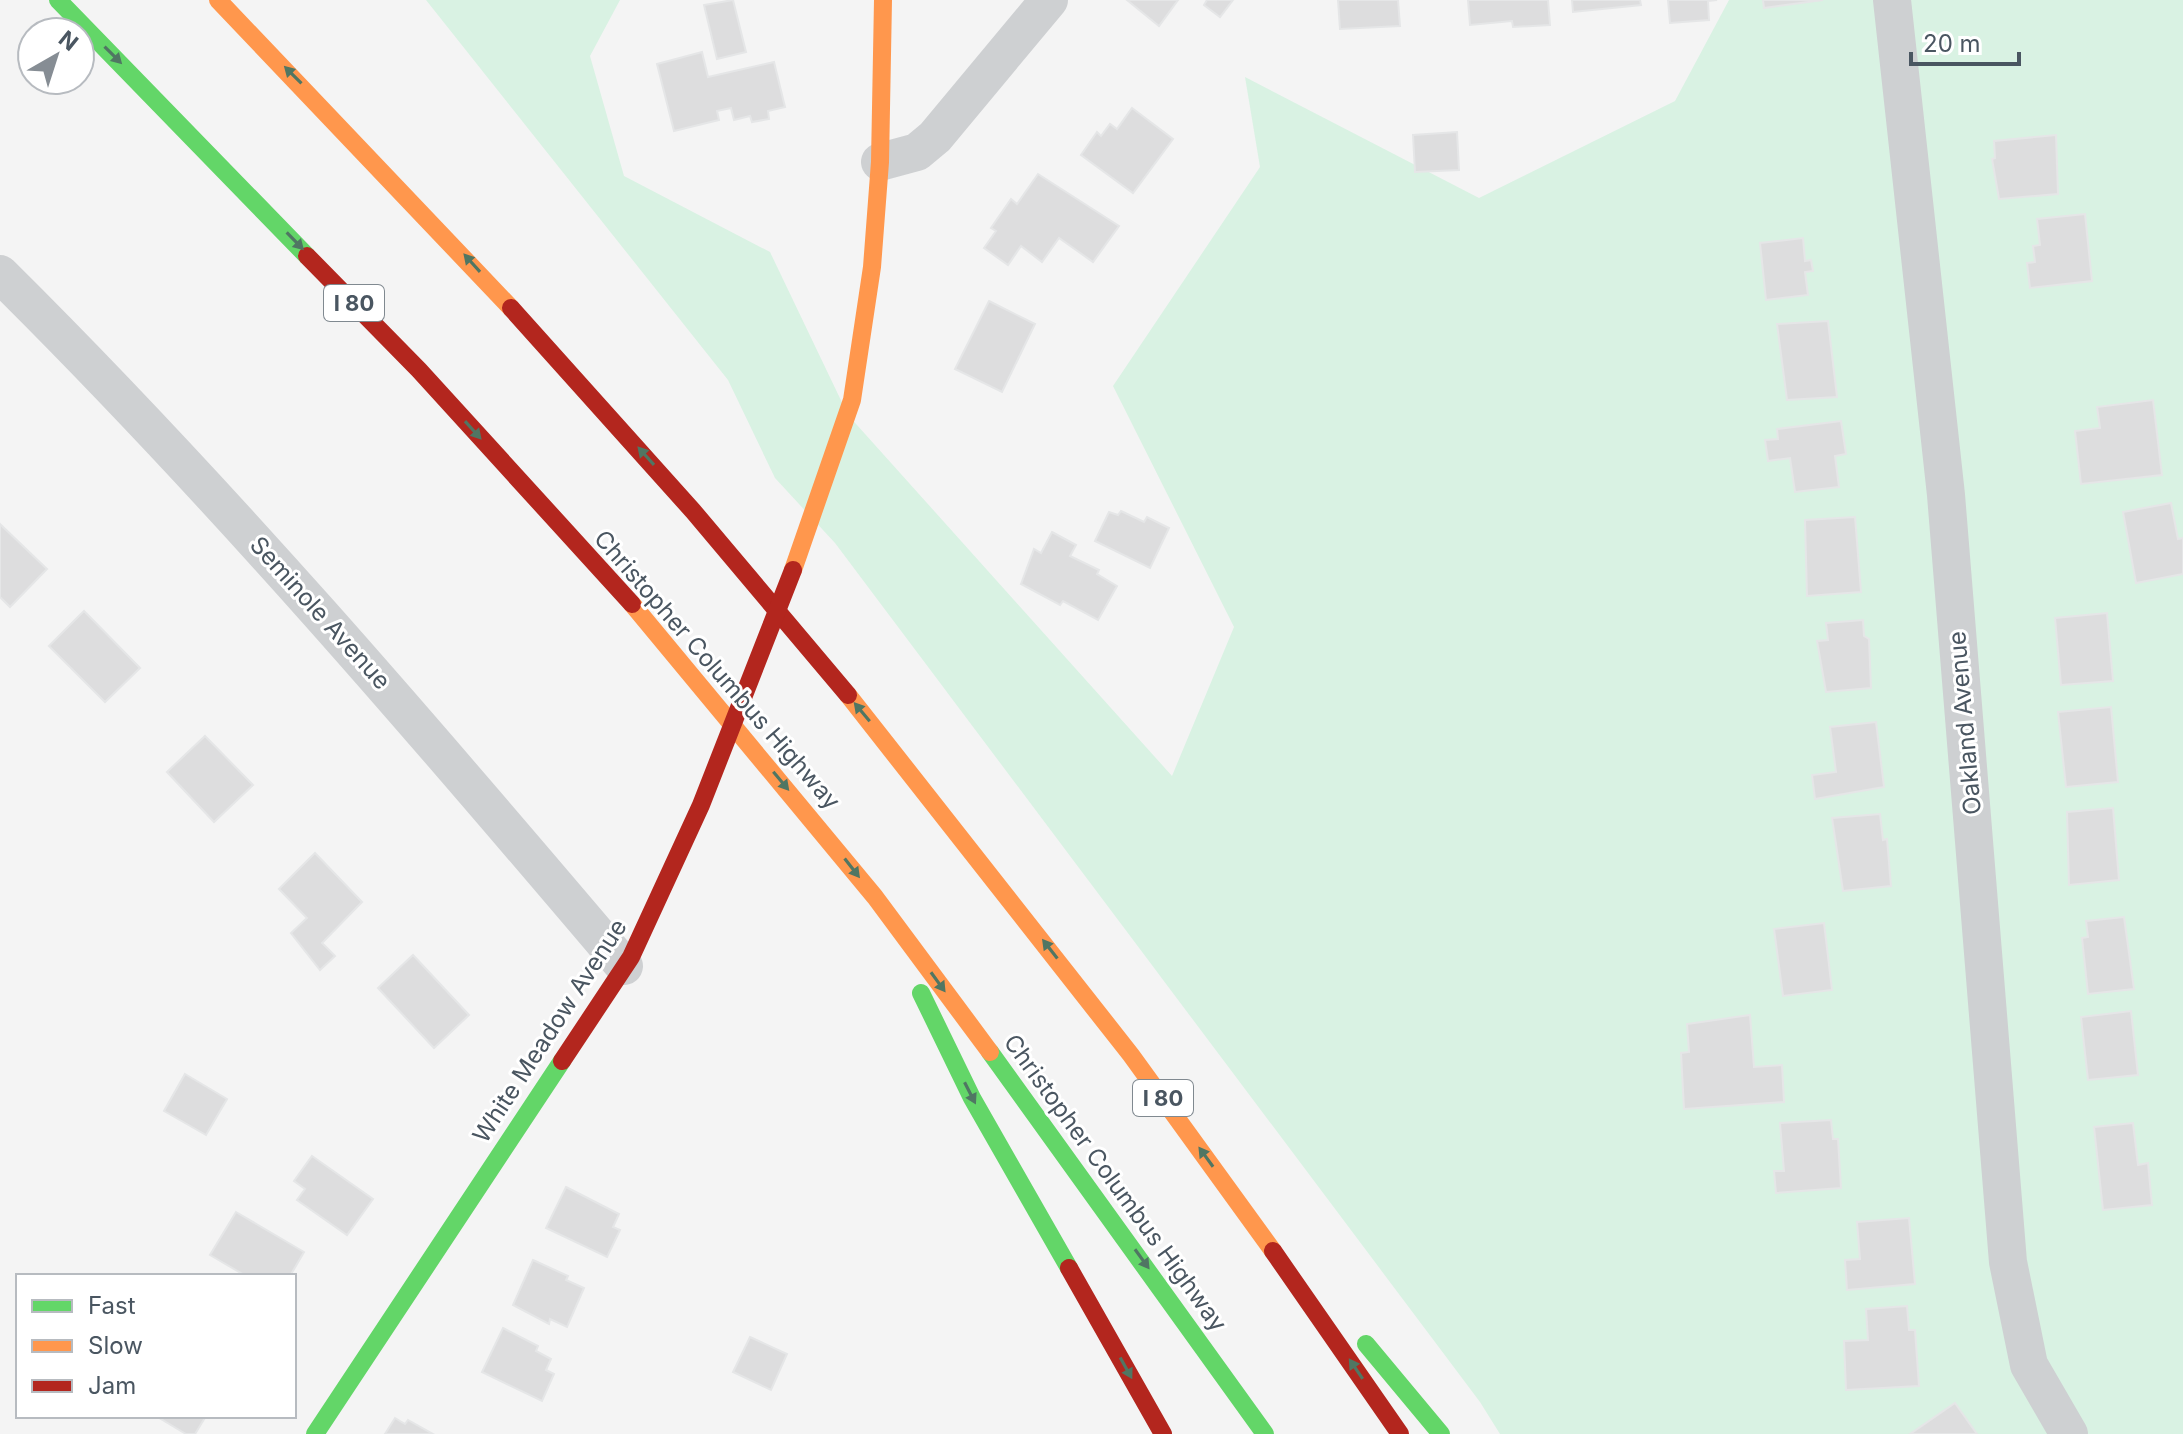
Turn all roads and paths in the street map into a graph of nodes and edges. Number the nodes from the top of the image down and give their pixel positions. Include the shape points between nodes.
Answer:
1 (58, 0) edge
2 (218, 0) edge
3 (883, 0) edge
4 (1049, 0) edge
5 (1892, 0) edge
6 (880, 162) junction
7 (0, 274) edge
8 (875, 897) junction
9 (624, 966) junction
10 (1247, 1214) junction
11 (315, 1434) edge
12 (1163, 1434) edge
13 (1265, 1434) edge
14 (1400, 1434) edge
15 (1441, 1434) edge
16 (2069, 1434) edge

1 -> 8 main road, Christopher Columbus Highway / I 80 via 419,370 641,614
10 -> 2 main road, I 80 via 1118,1036 912,772 698,514 431,219
3 - 6 main road, White Meadow Avenue
4 - 6 street via 935,137 917,152
5 - 16 street, Oakland Avenue via 1946,495 2008,1262 2029,1365
6 - 9 main road, White Meadow Avenue via 872,267 852,400 800,551 701,805
7 - 9 street, Seminole Avenue via 197,474
8 -> 12 main road via 972,1098
8 -> 13 main road, Christopher Columbus Highway / I 80
9 - 11 main road, White Meadow Avenue
14 -> 10 main road, I 80
10 - 15 main road

